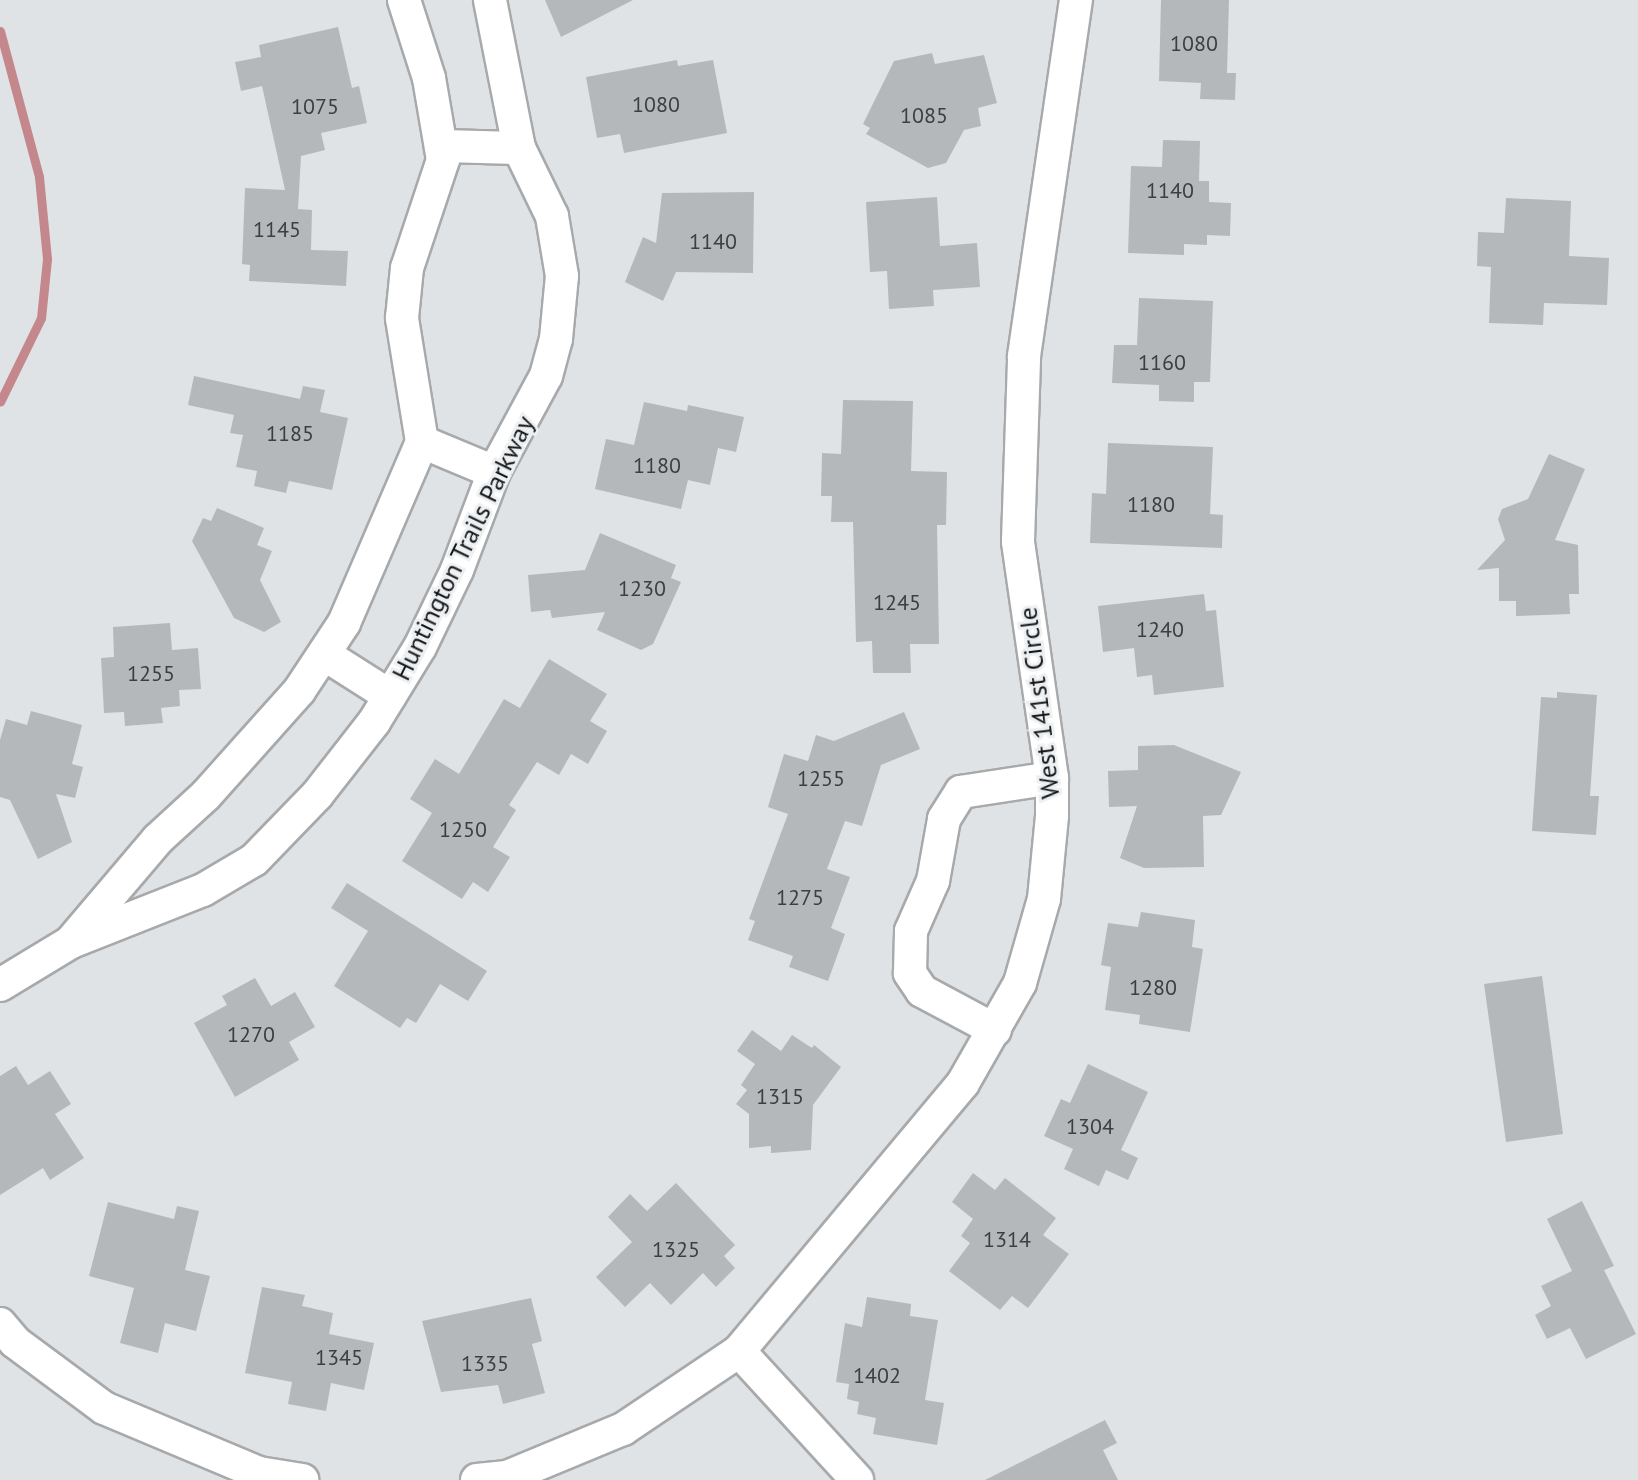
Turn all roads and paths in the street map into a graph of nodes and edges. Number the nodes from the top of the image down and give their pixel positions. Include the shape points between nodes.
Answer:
1 (404, 0) edge
2 (490, 0) edge
3 (1076, 0) edge
4 (441, 146) junction
5 (519, 148) junction
6 (422, 442) junction
7 (494, 472) junction
8 (324, 654) junction
9 (390, 696) junction
10 (1052, 778) junction
11 (71, 942) junction
12 (0, 985) edge
13 (995, 1030) junction
14 (0, 1324) edge
15 (739, 1351) junction
16 (258, 1477) edge
17 (302, 1480) edge
18 (477, 1480) edge
19 (857, 1480) edge

1 - 4 street via 429,78
2 - 5 street, Huntington Trails Parkway
3 - 10 street, West 141st Circle via 1024,356 1018,541
4 - 5 street
4 - 6 street via 443,160 407,268 402,318
5 - 7 street, Huntington Trails Parkway via 552,216 562,276 546,376
6 - 7 street
6 - 8 street, Huntington Trails Parkway via 382,546
7 - 9 street, Huntington Trails Parkway via 457,570
8 - 9 street
8 - 11 street, Huntington Trails Parkway via 252,746 158,839
9 - 11 street, Huntington Trails Parkway via 317,795 254,860 203,890
10 - 13 street, West 141st Circle via 1044,899 1020,983
10 - 13 street via 971,786 961,792 944,819 933,881 911,931 910,973 922,991
11 - 12 street, Huntington Trails Parkway
13 - 15 street, West 141st Circle via 963,1083
14 - 16 street via 15,1342 104,1408
15 - 18 street, West 141st Circle via 623,1429 507,1477
15 - 19 street
16 - 17 street

